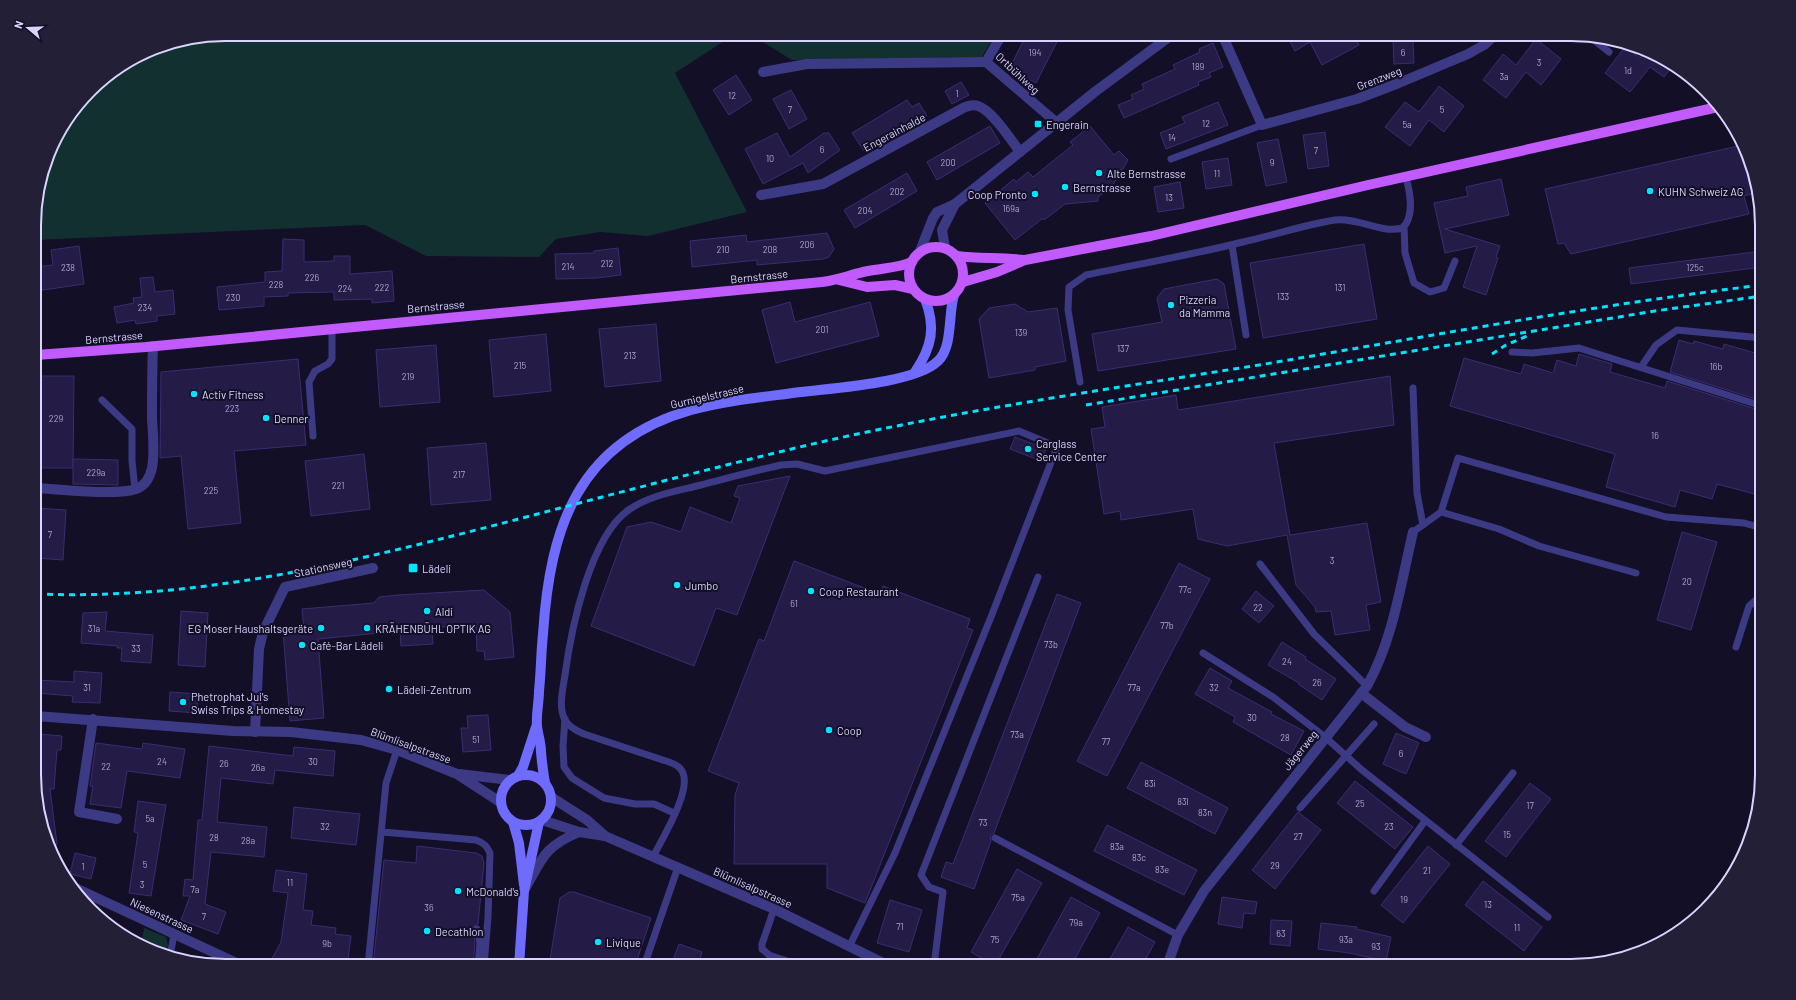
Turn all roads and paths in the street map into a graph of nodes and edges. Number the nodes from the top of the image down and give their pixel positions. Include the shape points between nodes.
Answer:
1 (998, 41) edge
2 (1163, 41) edge
3 (1225, 41) edge
4 (1486, 41) edge
5 (1598, 44) edge
6 (1609, 52) dead end
7 (986, 62) junction
8 (763, 72) dead end
9 (1713, 108) edge
10 (1057, 123) junction
11 (1262, 125) junction
12 (1020, 152) junction
13 (1172, 159) dead end
14 (1406, 177) junction
15 (761, 195) dead end
16 (955, 204) junction
17 (1404, 226) junction
18 (1232, 245) junction
19 (945, 248) junction
20 (920, 251) junction
21 (957, 256) junction
22 (1025, 260) junction
23 (1454, 261) dead end
24 (912, 262) junction
25 (839, 280) junction
26 (963, 282) junction
27 (913, 289) junction
28 (954, 295) junction
29 (926, 299) junction
30 (332, 329) junction
31 (1246, 335) dead end
32 (1755, 337) edge
33 (152, 346) junction
34 (1512, 352) dead end
35 (41, 355) edge
36 (1641, 367) junction
37 (915, 372) junction
38 (1080, 382) dead end
39 (1413, 388) dead end
40 (102, 400) dead end
41 (1755, 404) edge
42 (313, 436) dead end
43 (41, 488) edge
44 (135, 489) junction
45 (1441, 512) junction
46 (1423, 525) junction
47 (1755, 526) edge
48 (1413, 532) joint
49 (1260, 564) dead end
50 (373, 568) dead end
51 (1636, 572) dead end
52 (1038, 577) dead end
53 (1755, 601) edge
54 (1736, 647) dead end
55 (1203, 653) dead end
56 (1364, 689) junction
57 (41, 716) edge
58 (93, 719) junction
59 (565, 719) junction
60 (1374, 724) dead end
61 (537, 725) junction
62 (255, 732) junction
63 (1325, 737) junction
64 (1426, 737) dead end
65 (397, 750) junction
66 (1346, 756) junction
67 (457, 774) junction
68 (1514, 774) dead end
69 (514, 778) junction
70 (545, 783) junction
71 (551, 796) junction
72 (500, 802) junction
73 (1300, 808) dead end
74 (674, 813) junction
75 (117, 819) dead end
76 (540, 821) junction
77 (1425, 821) junction
78 (513, 822) junction
79 (382, 832) junction
80 (579, 832) junction
81 (605, 836) junction
82 (995, 838) dead end
83 (1456, 845) junction
84 (654, 857) junction
85 (678, 867) junction
86 (489, 875) junction
87 (482, 885) dead end
88 (524, 891) junction
89 (1374, 891) dead end
90 (83, 892) edge
91 (774, 910) junction
92 (1548, 917) dead end
93 (477, 929) dead end
94 (174, 934) junction
95 (1178, 934) junction
96 (849, 947) junction
97 (171, 951) edge
98 (228, 959) edge
99 (369, 959) edge
100 (479, 959) edge
101 (484, 959) edge
102 (519, 959) edge
103 (646, 959) edge
104 (781, 959) edge
105 (873, 959) edge
106 (935, 959) edge
107 (1169, 959) edge

1 - 7 street, Ortbühlweg
2 - 10 street
3 - 11 street
4 - 11 street, Grenzweg via 1468,54 1357,99
5 - 6 lane
7 - 8 street via 807,64
7 - 10 street, Ortbühlweg
9 - 14 main road
10 - 12 street
11 - 13 lane, Grenzweg
12 - 15 street, Engerainhalde via 988,113 973,105 823,184
12 - 16 street
14 - 17 lane via 1410,198 1409,215
14 - 22 main road via 1151,236
16 - 19 street via 942,230
16 - 20 street via 937,212
17 - 18 lane via 1398,229 1383,229 1354,221 1338,220
17 - 23 lane via 1405,253 1414,283 1430,292 1444,288
18 - 31 lane
18 - 38 lane via 1086,275 1070,287 1068,310
19 - 20 main road via 931,247
19 - 21 main road
20 - 24 main road
21 - 22 main road
21 - 26 main road via 963,267
22 - 26 main road
24 - 25 main road, Bernstrasse via 867,271
24 - 27 main road via 909,275
25 - 27 main road, Bernstrasse via 867,287 895,285
25 - 30 main road, Bernstrasse
26 - 28 main road
27 - 29 main road
28 - 29 main road via 939,302
28 - 37 main road, Gurnigelstrasse via 943,354 939,361 927,369
29 - 37 main road via 932,318 932,335 924,360
30 - 33 main road, Bernstrasse
30 - 42 lane via 332,359 315,371 308,382
32 - 36 lane via 1677,330 1656,345
33 - 35 main road, Bernstrasse
33 - 44 street via 152,469 146,484
34 - 36 lane via 1532,353 1579,348
36 - 41 lane
37 - 61 main road, Gurnigelstrasse via 883,381 737,400 692,410 644,429 610,454 579,487 566,512 555,546 546,595
39 - 46 lane via 1418,493
40 - 44 lane via 132,429
43 - 44 street via 102,491
45 - 46 lane
45 - 47 lane via 1458,458 1666,517
45 - 51 lane via 1499,529 1539,546
46 - 48 lane
48 - 56 street, Jägerweg via 1387,639
49 - 56 lane via 1314,634
50 - 62 street, Stationsweg via 285,587 263,632 259,648
52 - 106 lane via 921,875 928,887 943,892
53 - 54 lane via 1749,606
55 - 63 lane via 1273,697
56 - 63 street, Jägerweg
56 - 64 street via 1405,727
57 - 58 street, Blümlisalpstrasse
58 - 62 street, Blümlisalpstrasse
58 - 75 street via 79,812
59 - 74 lane via 564,767 572,778 604,798 635,804 654,804
59 - 74 lane via 574,730 678,766 685,781
59 - 96 lane via 561,705 569,646 578,606 592,566 614,525 626,512 650,498 781,465 797,464 826,471 1019,431 1057,447 992,617 895,853
60 - 66 lane
61 - 69 main road, Gurnigelstrasse via 523,766
61 - 70 main road, Gurnigelstrasse
62 - 65 street, Blümlisalpstrasse via 345,737
63 - 66 lane
63 - 95 street, Jägerweg via 1204,891
65 - 67 street, Blümlisalpstrasse
65 - 79 lane via 386,783
66 - 73 lane
66 - 77 lane
67 - 69 street, Blümlisalpstrasse
67 - 72 street, Blümlisalpstrasse
68 - 83 lane
69 - 70 main road via 534,776
69 - 72 main road via 502,789
70 - 71 main road
71 - 76 main road via 548,811
71 - 81 street, Blümlisalpstrasse via 587,820
72 - 78 main road via 505,815
74 - 84 lane
76 - 78 main road via 527,825
76 - 80 street, Blümlisalpstrasse
76 - 88 main road
77 - 83 lane
77 - 89 lane
78 - 88 main road via 519,843
79 - 86 lane via 482,842 490,853
79 - 99 lane
80 - 81 street, Blümlisalpstrasse
80 - 88 street via 550,848
81 - 84 street, Blümlisalpstrasse
82 - 95 lane
83 - 92 lane
84 - 85 street, Blümlisalpstrasse
85 - 91 street, Blümlisalpstrasse
85 - 103 lane
86 - 87 lane
86 - 101 lane
88 - 102 main road
90 - 94 street, Niesenstrasse
91 - 96 street, Blümlisalpstrasse
91 - 104 lane via 762,950
93 - 100 lane via 480,943
94 - 97 lane
94 - 98 street, Niesenstrasse
95 - 107 street, Jägerweg
96 - 105 street, Blümlisalpstrasse

